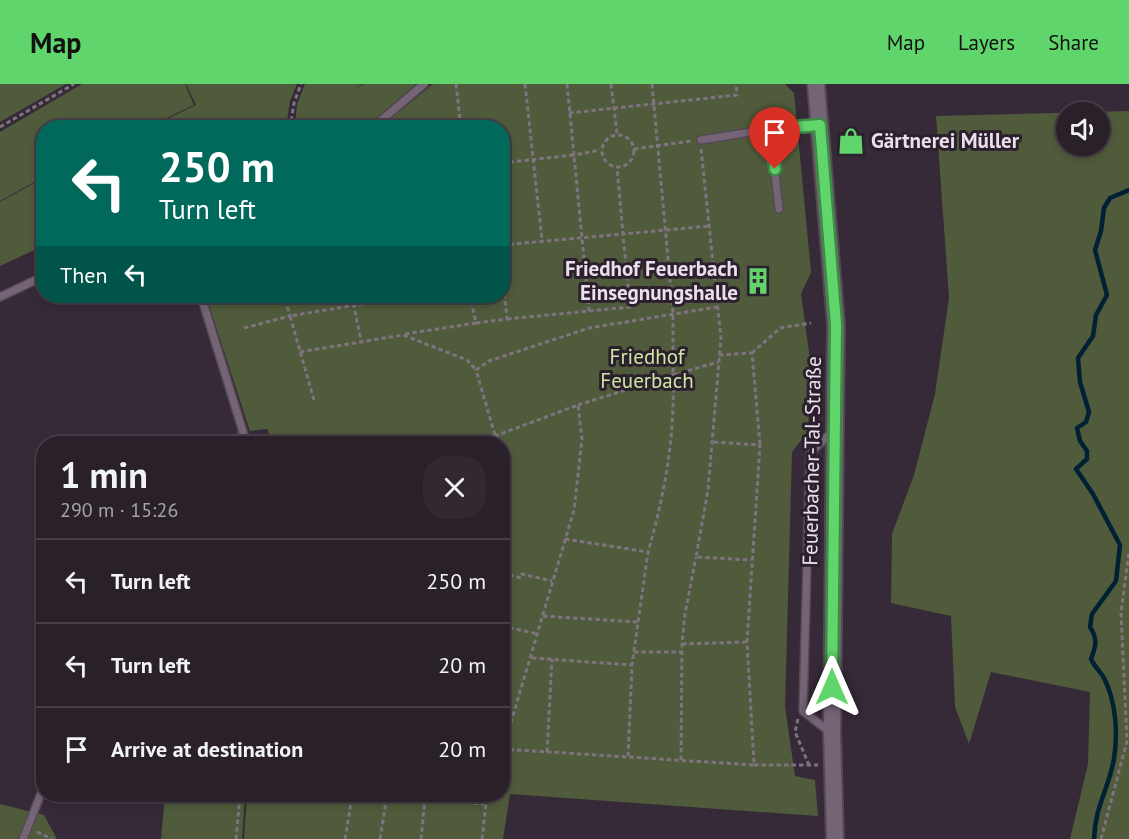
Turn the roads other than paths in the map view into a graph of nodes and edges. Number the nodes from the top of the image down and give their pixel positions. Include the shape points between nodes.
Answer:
1 (424, 84) edge
2 (816, 84) edge
3 (381, 120) edge
4 (820, 125) junction
5 (770, 129) junction
6 (701, 140) road end
7 (779, 209) dead end
8 (36, 280) edge
9 (0, 297) edge
10 (203, 303) edge
11 (834, 429) junction
12 (242, 436) edge
13 (832, 733) junction
14 (38, 802) edge
15 (23, 839) edge
16 (835, 839) edge

1 - 3 lane
2 - 4 main road, Feuerbacher-Tal-Straße
4 - 5 lane
4 - 11 main road, Feuerbacher-Tal-Straße via 836,325
5 - 6 lane
5 - 7 lane
8 - 9 lane
10 - 12 lane
11 - 13 main road, Feuerbacher-Tal-Straße
11 - 13 lane via 810,453 803,711
13 - 16 main road, Feuerbacher-Tal-Straße
14 - 15 lane

